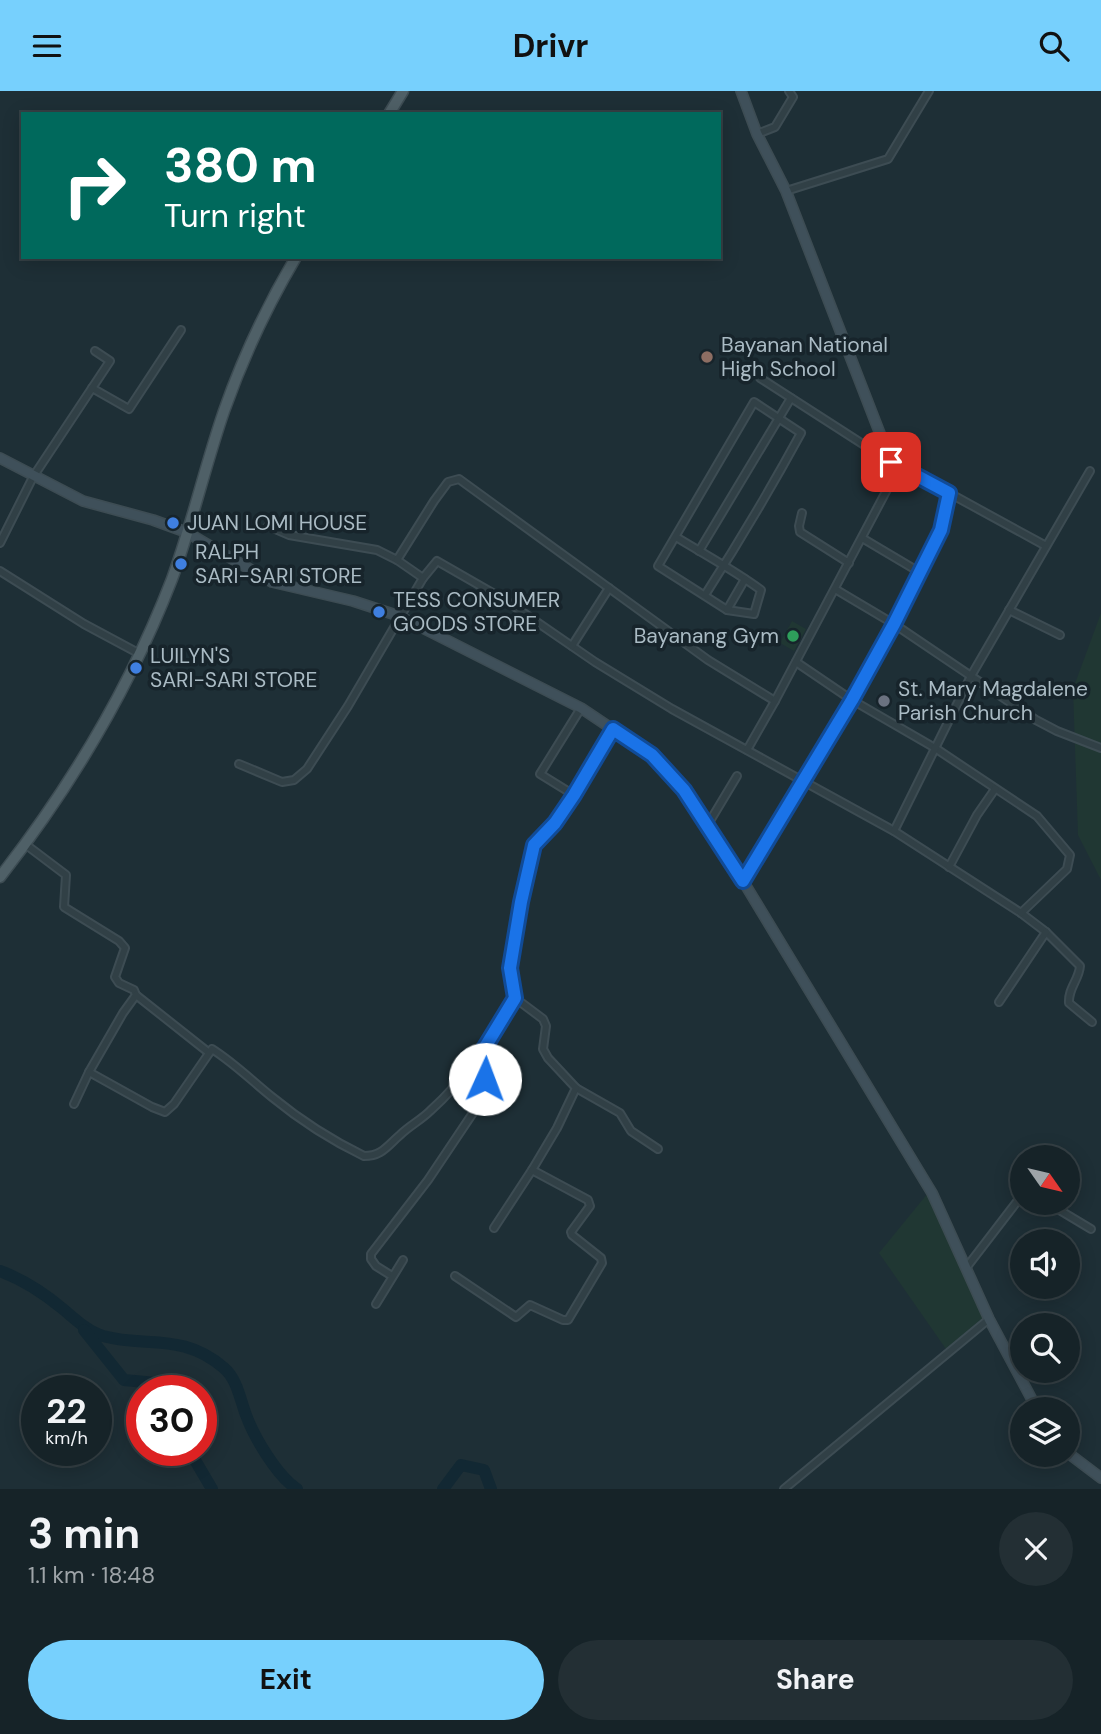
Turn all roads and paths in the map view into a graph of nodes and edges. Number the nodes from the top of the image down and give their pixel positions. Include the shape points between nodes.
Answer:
1 (403, 91) edge
2 (741, 91) edge
3 (789, 91) edge
4 (929, 91) edge
5 (389, 112) edge
6 (757, 134) junction
7 (786, 191) junction
8 (295, 259) edge
9 (181, 330) dead end
10 (95, 351) dead end
11 (760, 377) dead end
12 (92, 388) junction
13 (791, 398) junction
14 (777, 418) junction
15 (0, 457) edge
16 (895, 464) junction
17 (1090, 471) dead end
18 (33, 477) junction
19 (949, 493) junction
20 (802, 513) dead end
21 (268, 526) dead end
22 (186, 532) junction
23 (676, 537) junction
24 (862, 538) junction
25 (0, 543) edge
26 (1046, 546) junction
27 (699, 551) junction
28 (397, 560) junction
29 (849, 563) junction
30 (723, 566) junction
31 (0, 571) edge
32 (921, 573) junction
33 (423, 578) junction
34 (745, 579) junction
35 (609, 588) junction
36 (835, 589) junction
37 (705, 595) junction
38 (727, 610) junction
39 (1009, 610) junction
40 (399, 617) junction
41 (894, 624) junction
42 (1060, 635) dead end
43 (572, 646) junction
44 (140, 654) junction
45 (796, 662) junction
46 (971, 676) junction
47 (852, 700) junction
48 (775, 701) junction
49 (582, 708) junction
50 (613, 729) junction
51 (935, 748) junction
52 (1101, 748) edge
53 (747, 750) junction
54 (239, 764) dead end
55 (737, 776) dead end
56 (802, 782) junction
57 (995, 789) junction
58 (574, 795) junction
59 (707, 826) junction
60 (894, 831) junction
61 (26, 845) junction
62 (949, 867) junction
63 (0, 877) edge
64 (743, 881) junction
65 (1021, 913) junction
66 (1046, 932) junction
67 (136, 995) junction
68 (515, 998) junction
69 (999, 1002) dead end
70 (1092, 1023) dead end
71 (208, 1052) junction
72 (479, 1057) junction
73 (89, 1072) junction
74 (576, 1089) junction
75 (74, 1104) dead end
76 (658, 1149) dead end
77 (532, 1170) junction
78 (1010, 1211) edge
79 (1068, 1215) edge
80 (495, 1228) dead end
81 (1091, 1229) dead end
82 (404, 1259) dead end
83 (966, 1268) junction
84 (392, 1276) junction
85 (455, 1276) dead end
86 (376, 1304) dead end
87 (989, 1319) junction
88 (1031, 1397) edge
89 (1080, 1462) edge
90 (1101, 1478) edge
91 (784, 1489) edge

1 - 5 main road
2 - 6 street
3 - 6 street via 793,97 775,127
4 - 7 street via 888,159
6 - 7 street
7 - 16 street
8 - 22 main road via 235,382
9 - 12 street via 129,408
10 - 12 street via 110,361
11 - 13 street
12 - 18 street
13 - 14 street
13 - 16 street
14 - 23 street via 754,402
14 - 27 street
14 - 30 street via 801,433
15 - 18 street
16 - 19 street
16 - 24 street
17 - 26 street
18 - 22 street via 83,501
18 - 25 street
19 - 26 street
19 - 32 street via 941,530
20 - 29 street via 800,532
21 - 28 street via 289,535 367,547
22 - 40 street via 272,582
22 - 44 main road
23 - 27 street
23 - 37 street via 659,566
24 - 29 street
24 - 32 street
26 - 39 street
27 - 30 street
28 - 33 street
28 - 35 street via 448,482 459,479
29 - 36 street
30 - 34 street
30 - 37 street
31 - 44 street
32 - 41 street
33 - 40 street
33 - 43 street via 437,561
34 - 38 street
34 - 38 street via 761,590 754,614
35 - 43 street
35 - 48 street via 708,660
36 - 41 street
36 - 45 street
37 - 38 street
39 - 42 street
39 - 46 street
40 - 49 street
40 - 54 street via 307,769 294,780 282,782
41 - 46 street
41 - 47 street
43 - 53 street
44 - 61 main road via 92,746
45 - 47 street
45 - 48 street
46 - 51 street
46 - 52 street via 1036,720
47 - 51 street
47 - 56 street
48 - 53 street
49 - 50 street
49 - 58 street via 540,774
50 - 58 street
50 - 59 street via 652,755 684,790
51 - 57 street
51 - 60 street
53 - 56 street
55 - 59 street
56 - 60 street
56 - 64 street
57 - 62 street
57 - 65 street via 1037,816 1070,855 1067,869
58 - 68 street via 534,845 510,968
59 - 64 street
60 - 62 street
61 - 63 main road
61 - 67 street via 66,875 64,907 123,944 115,977
62 - 65 street
64 - 83 street via 932,1193
65 - 66 street
66 - 69 street
66 - 70 street via 1080,966 1068,993 1069,1003
67 - 71 street
67 - 73 street
68 - 72 street
68 - 74 street via 543,1019 543,1049
71 - 72 street via 212,1049 229,1059 271,1097 364,1156 384,1152 429,1112
71 - 73 street via 165,1112
72 - 84 street via 487,1092 371,1254 376,1266
73 - 75 street
74 - 76 street via 620,1113 631,1131
74 - 77 street
77 - 80 street
77 - 85 street via 587,1200 590,1206 571,1232 602,1262 568,1320 530,1305 516,1317
78 - 83 street
79 - 81 street
82 - 84 street
83 - 87 street
84 - 86 street
87 - 88 street
87 - 91 street
89 - 90 street

